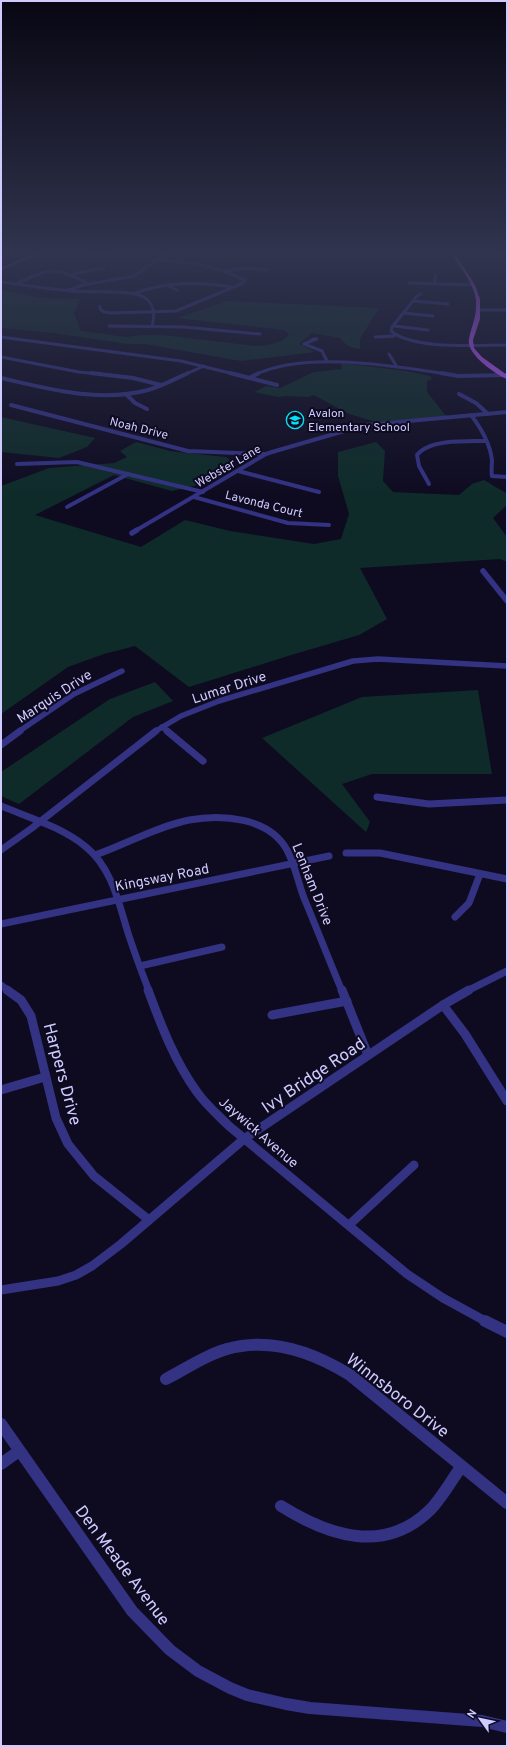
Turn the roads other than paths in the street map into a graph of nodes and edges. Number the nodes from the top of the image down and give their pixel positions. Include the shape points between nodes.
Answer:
1 (254, 334) edge
2 (260, 334) dead end
3 (474, 334) edge
4 (394, 336) joint
5 (1, 337) edge
6 (375, 337) dead end
7 (321, 338) dead end
8 (470, 345) junction
9 (507, 345) edge
10 (389, 354) dead end
11 (1, 357) edge
12 (327, 361) junction
13 (204, 366) junction
14 (397, 367) junction
15 (506, 375) edge
16 (1, 378) edge
17 (249, 378) junction
18 (9, 380) junction
19 (1, 383) edge
20 (160, 385) junction
21 (277, 385) dead end
22 (126, 394) junction
23 (459, 394) dead end
24 (11, 405) dead end
25 (147, 408) dead end
26 (507, 412) edge
27 (488, 414) junction
28 (471, 415) junction
29 (486, 441) junction
30 (266, 454) junction
31 (17, 464) dead end
32 (238, 471) junction
33 (128, 474) junction
34 (507, 477) edge
35 (429, 484) dead end
36 (202, 492) junction
37 (319, 492) dead end
38 (194, 497) junction
39 (66, 507) dead end
40 (329, 525) dead end
41 (132, 533) dead end
42 (482, 571) dead end
43 (507, 601) edge
44 (507, 666) edge
45 (122, 672) dead end
46 (162, 727) junction
47 (1, 745) edge
48 (203, 761) dead end
49 (377, 797) dead end
50 (507, 800) edge
51 (1, 806) edge
52 (39, 822) junction
53 (1, 850) edge
54 (346, 853) dead end
55 (95, 855) junction
56 (329, 856) dead end
57 (292, 864) junction
58 (480, 874) junction
59 (507, 879) edge
60 (117, 900) junction
61 (455, 917) dead end
62 (1, 924) edge
63 (222, 947) dead end
64 (140, 966) junction
65 (507, 971) edge
66 (1, 985) edge
67 (347, 1002) junction
68 (443, 1005) junction
69 (272, 1014) dead end
70 (368, 1055) junction
71 (45, 1077) junction
72 (1, 1090) edge
73 (507, 1101) edge
74 (244, 1139) junction
75 (414, 1165) dead end
76 (149, 1220) junction
77 (349, 1225) junction
78 (1, 1290) edge
79 (507, 1332) edge
80 (166, 1379) dead end
81 (1, 1424) edge
82 (19, 1451) junction
83 (1, 1464) edge
84 (461, 1467) junction
85 (507, 1502) edge
86 (281, 1506) dead end
87 (507, 1727) edge

1 - 2 street
3 - 8 main road
4 - 6 street
4 - 8 street via 417,342
5 - 13 street via 172,359
7 - 12 street via 312,339 304,344 322,352
8 - 9 street
8 - 15 main road via 480,358
10 - 14 street
11 - 20 street via 78,372 133,378
12 - 14 street
12 - 17 street via 276,367
13 - 17 street
13 - 20 street
14 - 15 street via 458,376
16 - 18 street
17 - 21 street
18 - 19 street
18 - 22 street via 78,394
20 - 22 street
22 - 25 street via 135,403
23 - 27 street via 476,403
24 - 30 street, Noah Drive via 188,451
26 - 27 street, Webster Lane
27 - 28 street, Webster Lane
28 - 29 street via 481,428
28 - 30 street, Webster Lane via 365,426
29 - 34 street via 491,458 492,476
29 - 35 street via 441,444 421,450 417,458
30 - 32 street, Webster Lane
31 - 33 street via 77,462
32 - 36 street, Webster Lane
32 - 37 street
33 - 36 street
33 - 39 street
36 - 38 street, Webster Lane
38 - 40 street, Lavonda Court via 288,523
38 - 41 street, Webster Lane
42 - 43 street
44 - 46 street, Lumar Drive via 378,659 353,661 219,701 181,716
45 - 47 street, Marquis Drive via 98,681 73,696
46 - 48 street
46 - 52 street, Lumar Drive
49 - 50 street via 429,804
51 - 52 street, Jaywick Avenue
52 - 53 street, Lumar Drive
52 - 55 street, Jaywick Avenue via 77,840
54 - 58 street via 380,853
55 - 57 street, Lenham Drive via 180,821 224,817 253,823 271,832 285,846
55 - 60 street, Jaywick Avenue via 107,874
56 - 57 street, Kingsway Road
57 - 60 street, Kingsway Road
57 - 67 street, Lenham Drive
58 - 59 street
58 - 61 street via 471,900
60 - 62 street, Kingsway Road
60 - 64 street, Jaywick Avenue
63 - 64 street
64 - 74 street, Jaywick Avenue via 162,1027 193,1087
65 - 68 street, Ivy Bridge Road
66 - 71 street, Harpers Drive via 21,1000 31,1016
67 - 69 street
67 - 70 street, Lenham Drive
68 - 70 street, Ivy Bridge Road
68 - 73 street via 465,1034
70 - 74 street, Ivy Bridge Road
71 - 72 street
71 - 76 street, Harpers Drive via 58,1124 73,1151 94,1176
74 - 76 street, Ivy Bridge Road via 215,1161
74 - 77 street, Jaywick Avenue
75 - 77 street
76 - 78 street, Ivy Bridge Road via 110,1253 75,1275 60,1281
77 - 79 street, Jaywick Avenue via 431,1291
80 - 84 street, Winnsboro Drive via 236,1347 273,1345 308,1353 350,1375
81 - 82 street, Den Meade Avenue
82 - 83 street
82 - 87 street, Den Meade Avenue via 132,1611 152,1635 198,1672 248,1696 283,1704 482,1721
84 - 85 street, Winnsboro Drive
84 - 86 street via 425,1515 388,1535 353,1537 334,1534 307,1522

